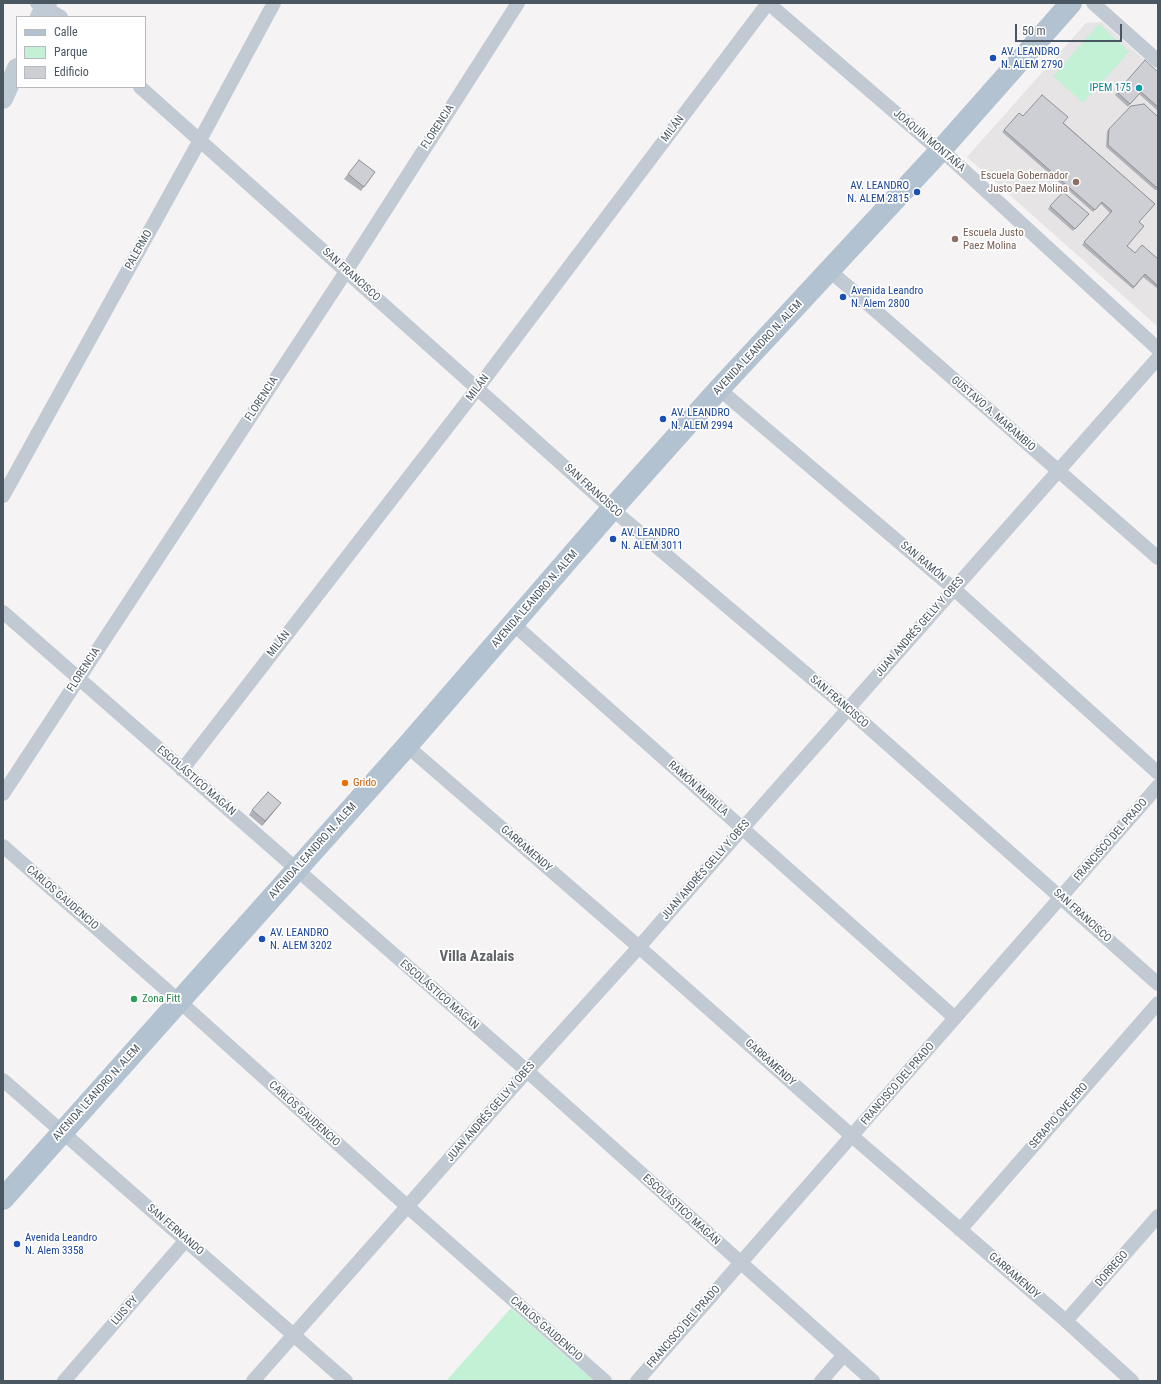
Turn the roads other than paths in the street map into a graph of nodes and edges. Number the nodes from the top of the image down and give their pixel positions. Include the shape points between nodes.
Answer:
1 (274, 3) edge
2 (518, 3) edge
3 (768, 3) edge
4 (1072, 3) edge
5 (1093, 3) edge
6 (42, 7) edge
7 (59, 16) edge
8 (1158, 61) edge
9 (16, 70) edge
10 (141, 88) edge
11 (3, 99) edge
12 (200, 140) junction
13 (940, 151) junction
14 (347, 270) junction
15 (829, 270) junction
16 (1158, 349) edge
17 (1158, 358) edge
18 (477, 389) junction
19 (719, 390) junction
20 (1058, 472) junction
21 (3, 496) edge
22 (612, 509) junction
23 (1158, 558) edge
24 (954, 588) junction
25 (3, 612) edge
26 (511, 625) junction
27 (78, 679) junction
28 (848, 709) junction
29 (407, 746) junction
30 (182, 770) junction
31 (1158, 773) edge
32 (1158, 786) edge
33 (3, 794) edge
34 (742, 829) junction
35 (3, 846) edge
36 (296, 870) junction
37 (1060, 897) junction
38 (640, 947) junction
39 (1158, 984) edge
40 (179, 1001) junction
41 (1158, 1002) edge
42 (955, 1018) junction
43 (526, 1071) junction
44 (3, 1080) edge
45 (62, 1132) junction
46 (852, 1136) junction
47 (3, 1199) edge
48 (408, 1207) junction
49 (1158, 1216) edge
50 (960, 1230) junction
51 (186, 1240) junction
52 (740, 1263) junction
53 (1066, 1321) junction
54 (293, 1335) junction
55 (843, 1356) junction
56 (64, 1381) edge
57 (252, 1381) edge
58 (346, 1381) edge
59 (605, 1381) edge
60 (636, 1381) edge
61 (821, 1381) edge
62 (872, 1381) edge
63 (1132, 1381) edge

1 - 12 street, PALERMO
2 - 14 street, FLORENCIA
3 - 13 street, JOAQUÍN MONTAÑA
3 - 18 street, MILÁN
4 - 13 main road, AVENIDA LEANDRO N. ALEM
5 - 8 street
6 - 7 street
9 - 11 main road
10 - 12 street, SAN FRANCISCO
12 - 14 street, SAN FRANCISCO
12 - 21 street, PALERMO
13 - 15 main road, AVENIDA LEANDRO N. ALEM
13 - 16 street, JOAQUÍN MONTAÑA
14 - 18 street, SAN FRANCISCO
14 - 27 street, FLORENCIA
15 - 19 main road, AVENIDA LEANDRO N. ALEM
15 - 20 street, GUSTAVO A. MARAMBIO
17 - 20 street, JUAN ANDRÉS GELLY Y OBES
18 - 22 street, SAN FRANCISCO
18 - 30 street, MILÁN
19 - 22 main road, AVENIDA LEANDRO N. ALEM
19 - 24 street, SAN RAMÓN
20 - 23 street, GUSTAVO A. MARAMBIO
20 - 24 street, JUAN ANDRÉS GELLY Y OBES
22 - 26 main road, AVENIDA LEANDRO N. ALEM
22 - 28 street, SAN FRANCISCO
24 - 28 street, JUAN ANDRÉS GELLY Y OBES
24 - 31 street, SAN RAMÓN
25 - 27 street, ESCOLÁSTICO MAGÁN
26 - 29 main road, AVENIDA LEANDRO N. ALEM
26 - 34 street, RAMÓN MURILLA via 520,630
27 - 30 street, ESCOLÁSTICO MAGÁN
27 - 33 street, FLORENCIA
28 - 34 street, JUAN ANDRÉS GELLY Y OBES
28 - 37 street, SAN FRANCISCO
29 - 36 main road, AVENIDA LEANDRO N. ALEM
29 - 38 street, GARRAMENDY
30 - 36 street, ESCOLÁSTICO MAGÁN
32 - 37 street, FRANCISCO DEL PRADO
34 - 38 street, JUAN ANDRÉS GELLY Y OBES
34 - 42 street, RAMÓN MURILLA
35 - 40 street, CARLOS GAUDENCIO
36 - 40 main road, AVENIDA LEANDRO N. ALEM
36 - 43 street, ESCOLÁSTICO MAGÁN
37 - 39 street, SAN FRANCISCO
37 - 42 street, FRANCISCO DEL PRADO
38 - 43 street, JUAN ANDRÉS GELLY Y OBES
38 - 46 street, GARRAMENDY
40 - 45 main road, AVENIDA LEANDRO N. ALEM
40 - 48 street, CARLOS GAUDENCIO
41 - 50 street, SERAPIO OVEJERO
42 - 46 street, FRANCISCO DEL PRADO
43 - 48 street, JUAN ANDRÉS GELLY Y OBES
43 - 52 street, ESCOLÁSTICO MAGÁN
44 - 45 street, SAN FERNANDO
45 - 47 main road, AVENIDA LEANDRO N. ALEM
45 - 51 street, SAN FERNANDO
46 - 50 street, GARRAMENDY
46 - 52 street, FRANCISCO DEL PRADO
48 - 54 street, JUAN ANDRÉS GELLY Y OBES
48 - 59 street, CARLOS GAUDENCIO
49 - 53 street, DORREGO
50 - 53 street, GARRAMENDY
51 - 54 street, SAN FERNANDO
51 - 56 street, LUIS PY
52 - 55 street, ESCOLÁSTICO MAGÁN
52 - 60 street, FRANCISCO DEL PRADO
53 - 63 street, GARRAMENDY
54 - 57 street, JUAN ANDRÉS GELLY Y OBES
54 - 58 street, SAN FERNANDO
55 - 61 street
55 - 62 street, ESCOLÁSTICO MAGÁN

